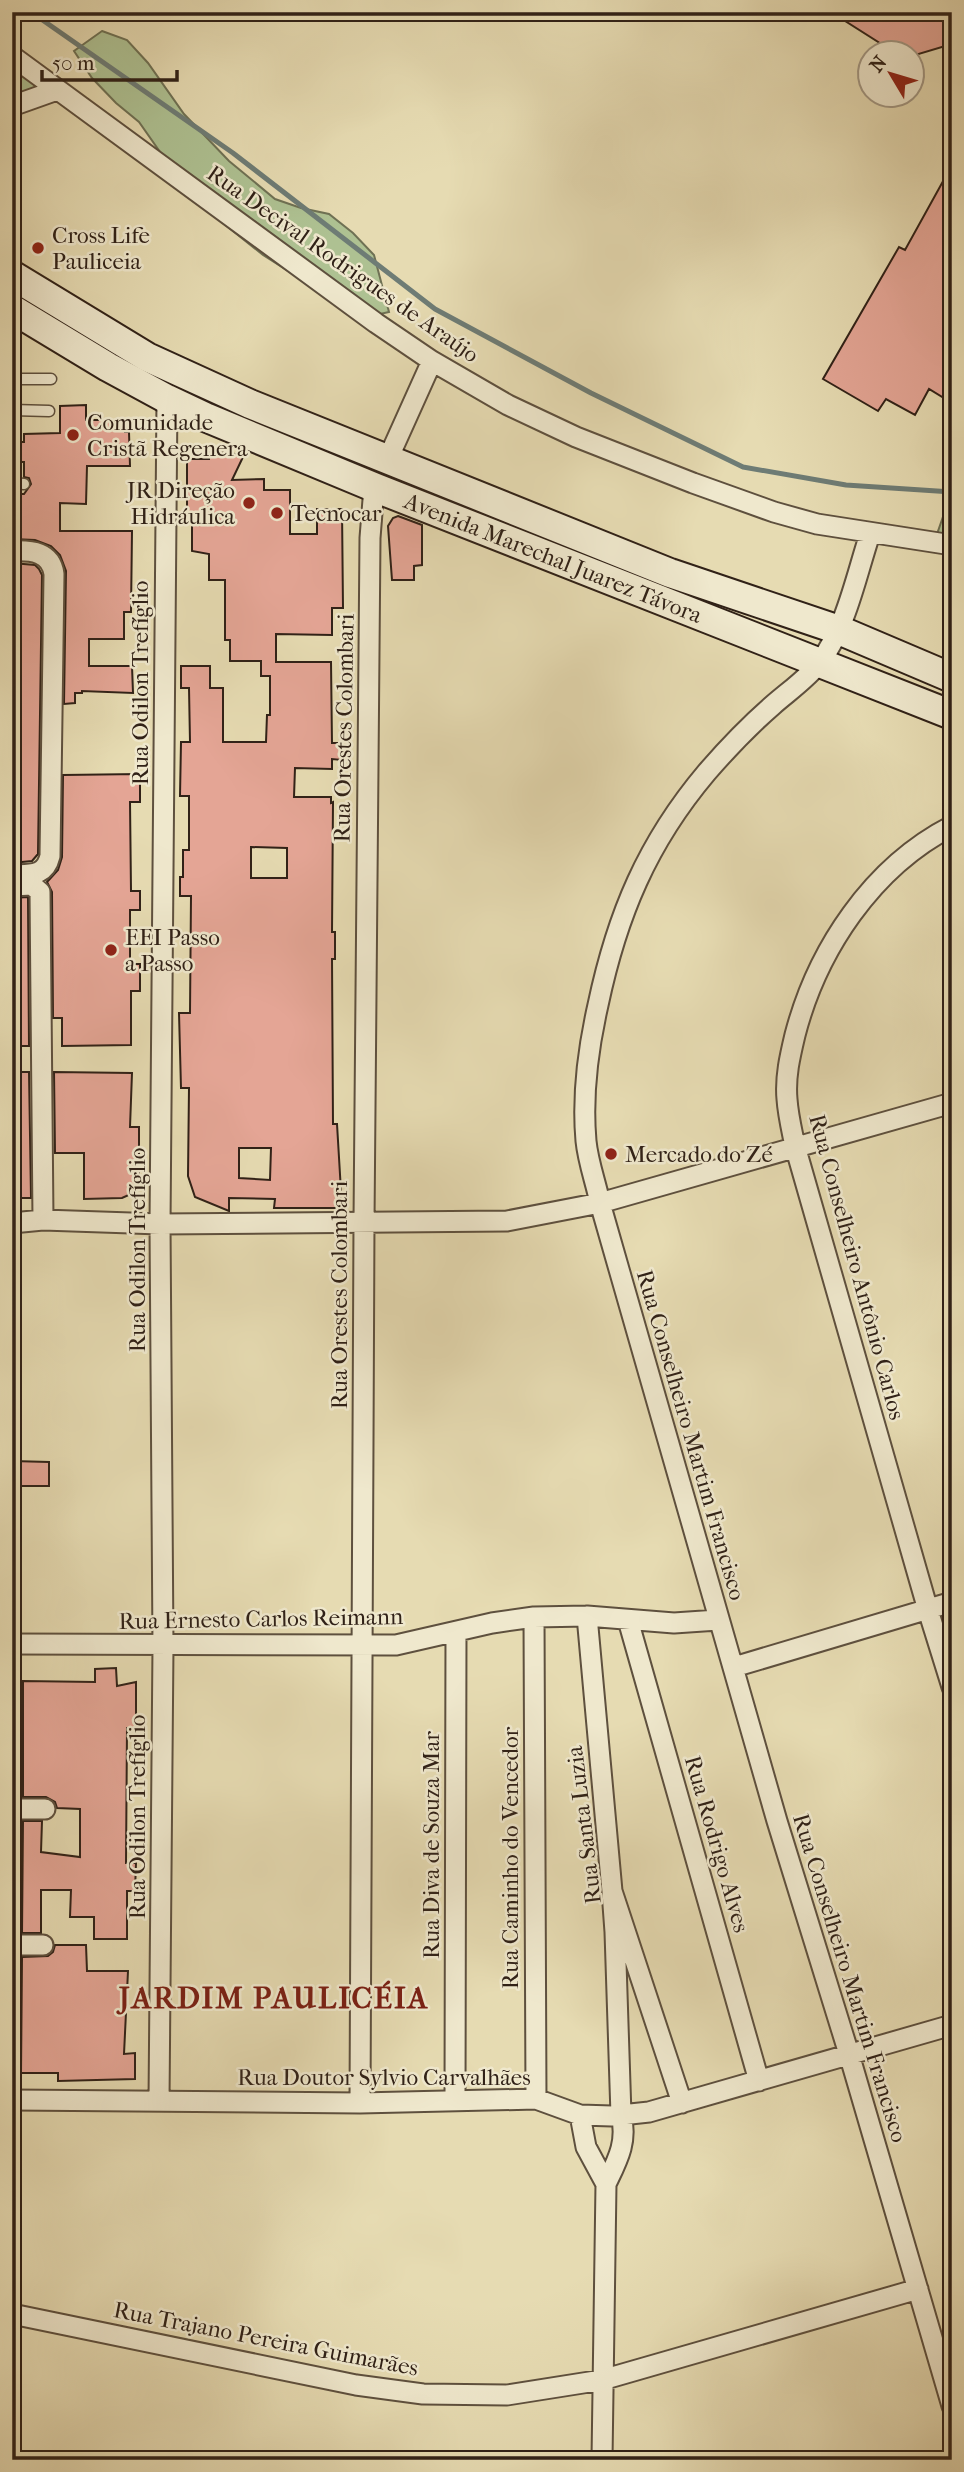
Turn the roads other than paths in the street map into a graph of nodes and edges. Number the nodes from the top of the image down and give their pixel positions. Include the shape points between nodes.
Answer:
1 (12, 56) edge
2 (57, 90) junction
3 (12, 106) edge
4 (12, 275) edge
5 (12, 309) edge
6 (432, 361) junction
7 (12, 379) edge
8 (51, 379) dead end
9 (167, 400) junction
10 (12, 410) edge
11 (49, 411) dead end
12 (387, 461) junction
13 (12, 483) edge
14 (24, 484) dead end
15 (374, 487) junction
16 (870, 534) junction
17 (952, 545) edge
18 (12, 551) edge
19 (839, 630) junction
20 (820, 663) junction
21 (952, 678) edge
22 (952, 715) edge
23 (952, 826) edge
24 (12, 875) edge
25 (12, 886) edge
26 (952, 1103) edge
27 (795, 1146) junction
28 (600, 1203) junction
29 (43, 1220) junction
30 (364, 1222) junction
31 (12, 1223) edge
32 (160, 1224) junction
33 (952, 1602) edge
34 (928, 1610) junction
35 (587, 1616) junction
36 (534, 1617) junction
37 (628, 1620) junction
38 (719, 1620) junction
39 (456, 1632) junction
40 (12, 1644) edge
41 (163, 1646) junction
42 (362, 1646) junction
43 (734, 1667) junction
44 (952, 1687) edge
45 (12, 1809) edge
46 (45, 1809) dead end
47 (612, 1891) junction
48 (12, 1945) edge
49 (43, 1945) dead end
50 (952, 2025) edge
51 (849, 2054) junction
52 (759, 2081) junction
53 (455, 2099) junction
54 (536, 2099) junction
55 (12, 2100) edge
56 (159, 2101) junction
57 (360, 2103) junction
58 (682, 2103) junction
59 (580, 2115) junction
60 (621, 2115) junction
61 (606, 2184) junction
62 (918, 2289) junction
63 (12, 2314) edge
64 (602, 2380) junction
65 (952, 2406) edge
66 (603, 2460) edge

1 - 2 street, Rua Decival Rodrigues de Araújo
2 - 3 street
2 - 6 street, Rua Decival Rodrigues de Araújo
4 - 12 street, Avenida Marechal Juarez Távora via 147,357
5 - 9 street, Avenida Marechal Juarez Távora
6 - 12 street
6 - 16 street, Rua Decival Rodrigues de Araújo via 576,437 774,512
7 - 8 lane
9 - 15 street, Avenida Marechal Juarez Távora
9 - 32 street, Rua Odilon Trefíglio
10 - 11 lane
12 - 19 street, Avenida Marechal Juarez Távora via 670,573
13 - 14 lane
15 - 20 street, Avenida Marechal Juarez Távora
15 - 30 street, Rua Orestes Colombari
16 - 17 street, Rua Decival Rodrigues de Araújo
16 - 19 street, Rua Conselheiro Martim Francisco
18 - 24 street via 48,557 54,574 50,856 46,868 37,874
19 - 20 street, Rua Conselheiro Martim Francisco
19 - 21 street, Avenida Marechal Juarez Távora
20 - 22 street, Avenida Marechal Juarez Távora
20 - 28 street, Rua Conselheiro Martim Francisco via 700,781 669,821 622,914 607,963 585,1090 586,1144
23 - 27 street, Rua Conselheiro Antônio Carlos via 897,864 854,910 823,959 802,1007 789,1061 787,1098
25 - 29 street via 32,885 40,892
26 - 27 street
27 - 28 street
27 - 34 street, Rua Conselheiro Antônio Carlos
28 - 30 street via 507,1221
28 - 38 street, Rua Conselheiro Martim Francisco
29 - 31 street
29 - 32 street
30 - 32 street
30 - 42 street, Rua Orestes Colombari
32 - 41 street, Rua Odilon Trefíglio
33 - 34 street
34 - 43 street
34 - 44 street, Rua Conselheiro Antônio Carlos
35 - 36 street, Rua Ernesto Carlos Reimann
35 - 37 street, Rua Ernesto Carlos Reimann
35 - 47 street, Rua Santa Luzia
36 - 39 street, Rua Ernesto Carlos Reimann
36 - 54 street, Rua Caminho do Vencedor
37 - 38 street, Rua Ernesto Carlos Reimann
37 - 52 street, Rua Rodrigo Alves
38 - 43 street, Rua Conselheiro Martim Francisco
39 - 42 street, Rua Ernesto Carlos Reimann via 396,1646
39 - 53 street, Rua Diva de Souza Mar
40 - 41 street, Rua Ernesto Carlos Reimann
41 - 42 street, Rua Ernesto Carlos Reimann
41 - 56 street, Rua Odilon Trefíglio
42 - 57 street, Rua Orestes Colombari
43 - 51 street, Rua Conselheiro Martim Francisco
45 - 46 street
47 - 58 street, Rua Santa Luzia
47 - 60 street
48 - 49 street
50 - 51 street, Rua Doutor Sylvio Carvalhães
51 - 52 street, Rua Doutor Sylvio Carvalhães
51 - 62 street, Rua Conselheiro Martim Francisco
52 - 58 street, Rua Doutor Sylvio Carvalhães
53 - 54 street, Rua Doutor Sylvio Carvalhães
53 - 57 street, Rua Doutor Sylvio Carvalhães
54 - 59 street, Rua Doutor Sylvio Carvalhães
55 - 56 street, Rua Doutor Sylvio Carvalhães
56 - 57 street, Rua Doutor Sylvio Carvalhães
58 - 60 street, Rua Doutor Sylvio Carvalhães
59 - 60 street, Rua Doutor Sylvio Carvalhães
59 - 61 street via 586,2147
60 - 61 street via 623,2146
61 - 64 street
62 - 64 street, Rua Trajano Pereira Guimarães
62 - 65 street, Rua Conselheiro Martim Francisco
63 - 64 street, Rua Trajano Pereira Guimarães via 356,2385 424,2394 507,2395
64 - 66 street

